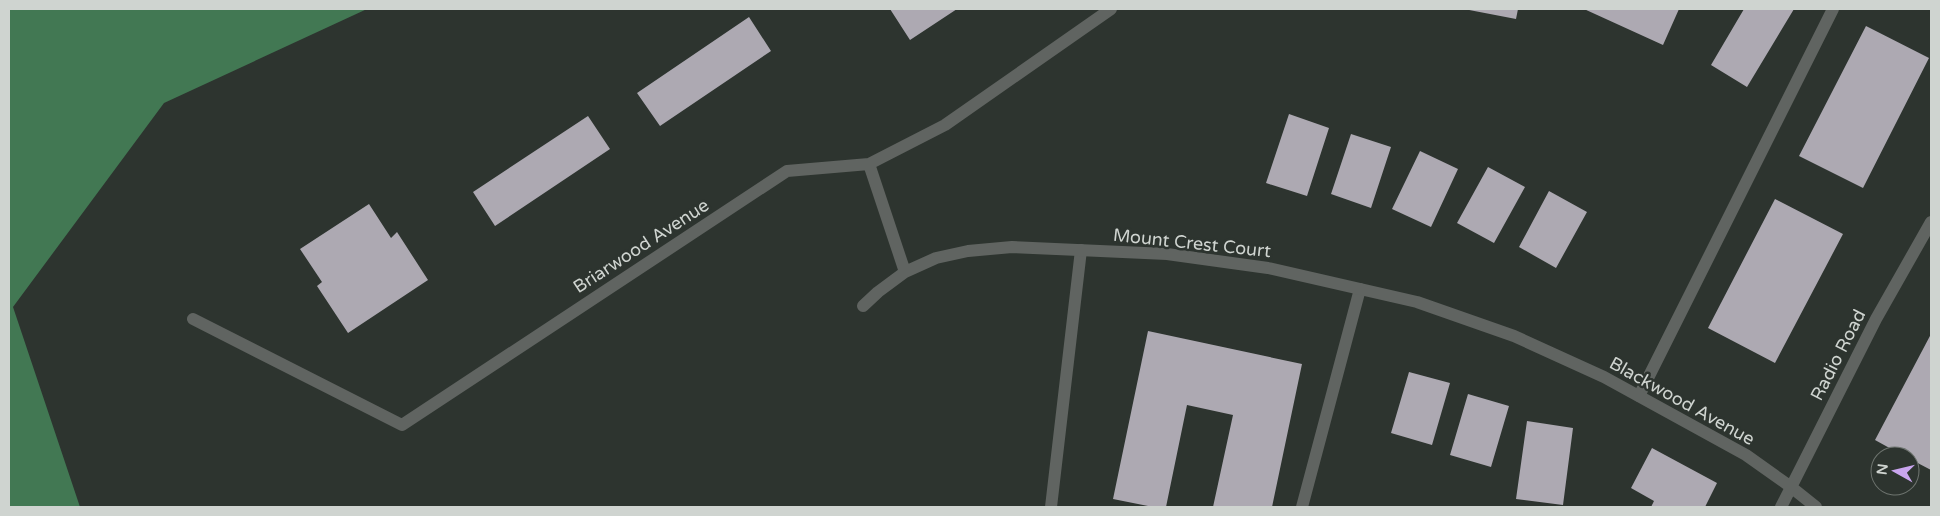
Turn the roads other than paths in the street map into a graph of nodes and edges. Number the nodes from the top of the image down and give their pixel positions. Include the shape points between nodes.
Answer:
1 (1111, 9) edge
2 (1833, 9) edge
3 (868, 164) junction
4 (1931, 222) edge
5 (1081, 250) junction
6 (905, 272) junction
7 (1360, 289) junction
8 (863, 306) dead end
9 (193, 319) dead end
10 (1523, 340) joint
11 (1639, 396) junction
12 (1791, 487) junction
13 (1051, 507) edge
14 (1302, 507) edge
15 (1781, 507) edge
16 (1816, 507) edge

1 - 3 street, Briarwood Avenue via 945,125
2 - 11 street
3 - 6 street
3 - 9 street, Briarwood Avenue via 787,171 402,425
4 - 12 street, Radio Road via 1876,320
5 - 6 street, Mount Crest Court via 1012,247 968,251 936,258
5 - 7 street, Mount Crest Court via 1166,254 1268,268
5 - 13 street
6 - 8 street, Mount Crest Court
7 - 10 street, Mount Crest Court via 1417,302
7 - 14 street
10 - 11 street, Blackwood Avenue
11 - 12 street, Blackwood Avenue via 1746,455
12 - 15 street, Radio Road
12 - 16 street, Blackwood Avenue

